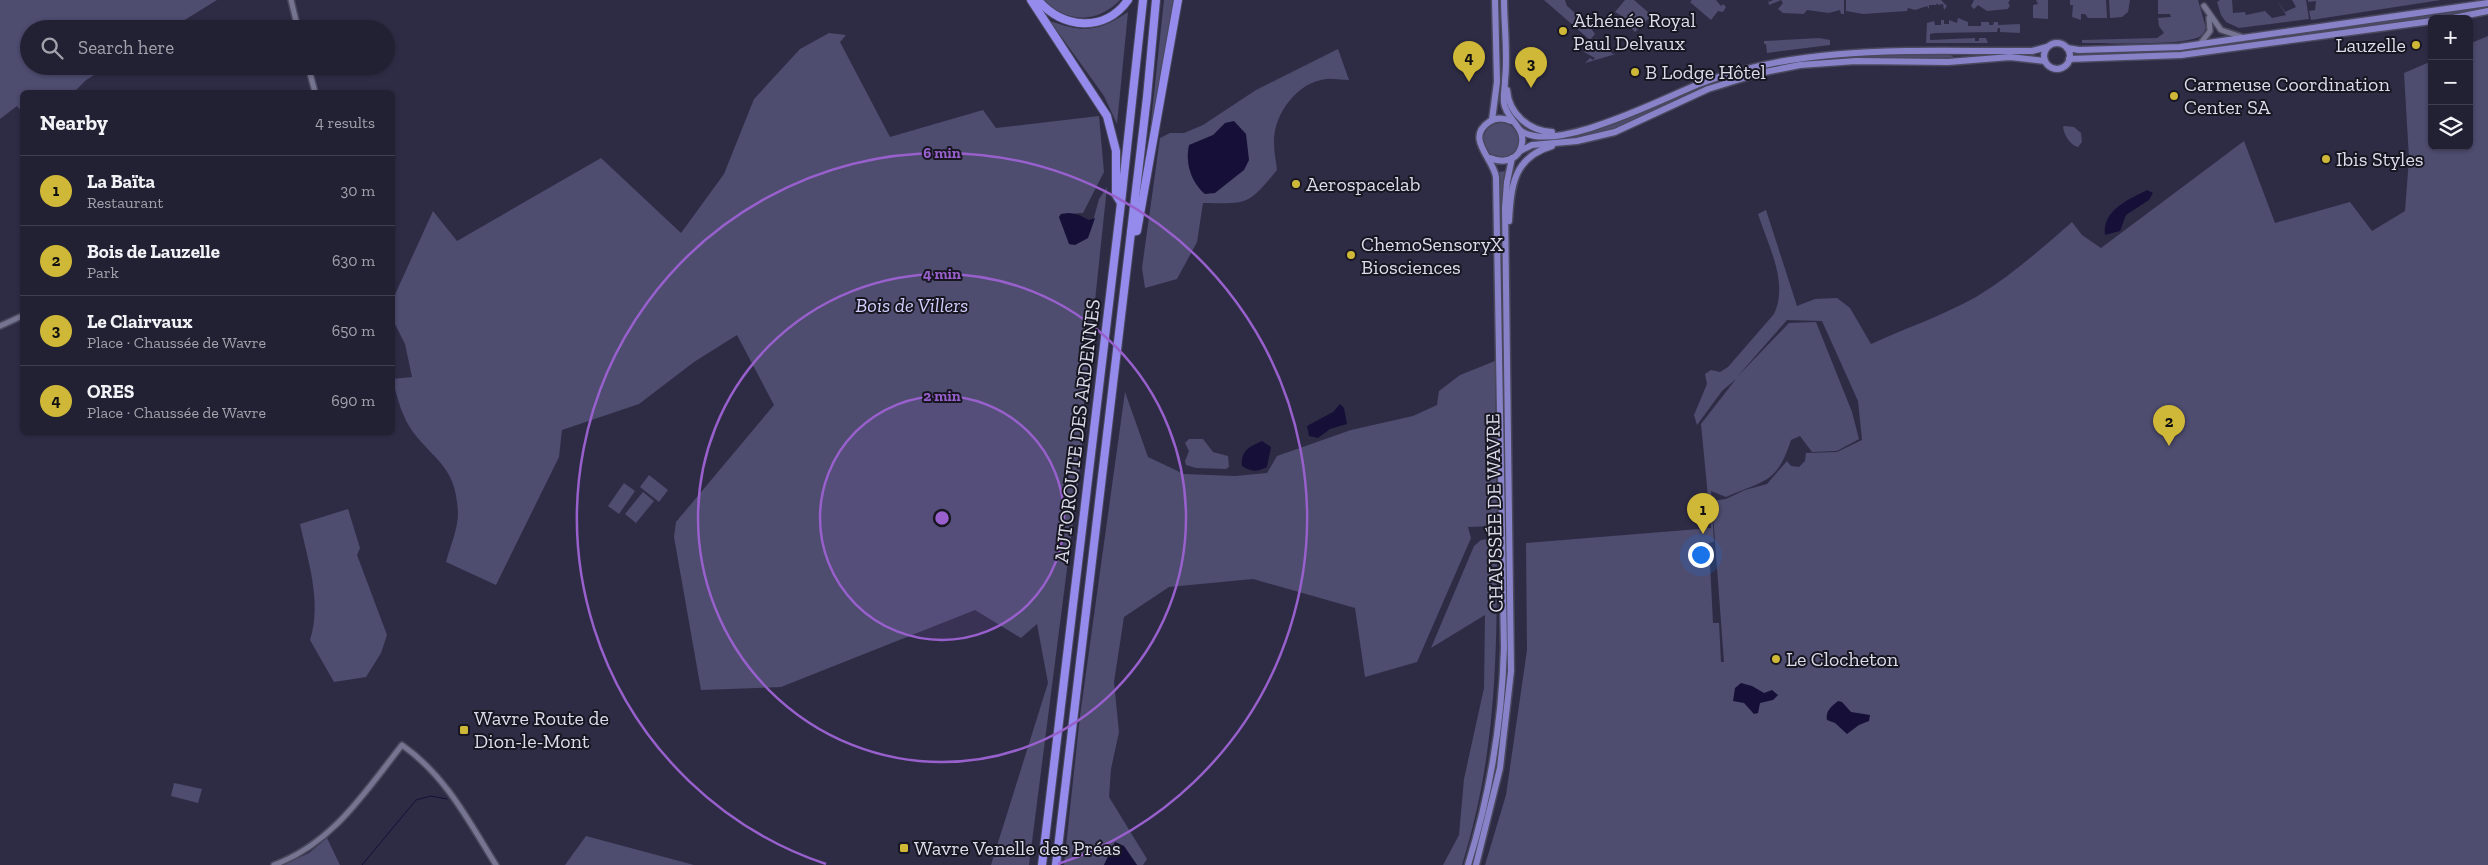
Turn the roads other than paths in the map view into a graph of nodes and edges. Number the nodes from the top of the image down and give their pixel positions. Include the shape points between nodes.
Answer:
1 (290, 0) edge
2 (1031, 0) edge
3 (1038, 0) edge
4 (1128, 0) edge
5 (1142, 0) edge
6 (1156, 0) edge
7 (1178, 0) edge
8 (1495, 0) edge
9 (1504, 0) edge
10 (2203, 3) edge
11 (2488, 3) edge
12 (2488, 11) edge
13 (2468, 15) edge
14 (296, 20) edge
15 (2428, 22) edge
16 (2227, 33) junction
17 (2246, 38) junction
18 (2229, 40) junction
19 (2200, 44) junction
20 (2047, 48) junction
21 (2067, 48) junction
22 (2216, 50) junction
23 (2069, 59) junction
24 (2045, 61) junction
25 (310, 75) edge
26 (1726, 75) junction
27 (1506, 82) junction
28 (1719, 85) junction
29 (314, 90) edge
30 (1492, 120) junction
31 (1512, 121) junction
32 (1520, 130) junction
33 (1570, 132) junction
34 (1563, 143) junction
35 (1520, 151) junction
36 (1490, 158) junction
37 (1512, 158) junction
38 (1121, 202) junction
39 (1131, 232) junction
40 (1506, 244) junction
41 (20, 317) edge
42 (0, 326) edge
43 (274, 865) edge
44 (496, 865) edge
45 (1042, 865) edge
46 (1056, 865) edge
47 (1468, 865) edge
48 (1476, 865) edge

1 - 14 street
2 - 38 highway via 1107,116 1116,151 1116,195
3 - 4 highway via 1058,18 1088,24 1116,13
5 - 38 highway, AUTOROUTE DES ARDENNES
6 - 39 highway, AUTOROUTE DES ARDENNES
7 - 39 highway via 1138,231
8 - 30 main road, CHAUSSÉE DE WAVRE via 1497,96
9 - 27 main road
10 - 16 street via 2214,22
10 - 19 street via 2211,23
11 - 17 main road
12 - 13 main road
15 - 22 main road
16 - 17 street
16 - 18 main road
17 - 18 main road
18 - 19 main road
18 - 22 main road
19 - 21 main road via 2153,49
20 - 21 main road via 2056,43
20 - 24 main road
20 - 26 main road via 2032,51 1823,54
21 - 23 main road
22 - 23 main road via 2157,58 2101,56
23 - 24 main road via 2066,65 2056,69
24 - 28 main road via 2010,57 1948,62 1826,62 1783,68
25 - 29 street
26 - 28 main road
26 - 33 main road via 1673,94 1624,118
27 - 31 main road via 1504,104
27 - 33 main road via 1510,102 1524,122 1540,130
28 - 34 main road via 1615,132
30 - 31 main road
30 - 36 main road, CHAUSSÉE DE WAVRE via 1480,137 1482,150
31 - 32 main road
32 - 33 main road via 1534,136
32 - 35 main road via 1523,140
34 - 35 main road via 1532,145
34 - 40 main road via 1536,152 1518,170
35 - 37 main road
36 - 37 main road via 1505,161
36 - 47 main road, CHAUSSÉE DE WAVRE via 1496,177 1498,238 1504,648 1501,700 1486,799
37 - 40 main road, CHAUSSÉE DE WAVRE via 1507,182
38 - 45 highway, AUTOROUTE DES ARDENNES
39 - 46 highway, AUTOROUTE DES ARDENNES
40 - 48 main road, CHAUSSÉE DE WAVRE via 1511,671 1500,768
41 - 42 street
43 - 44 street via 306,850 337,826 402,745 442,780

